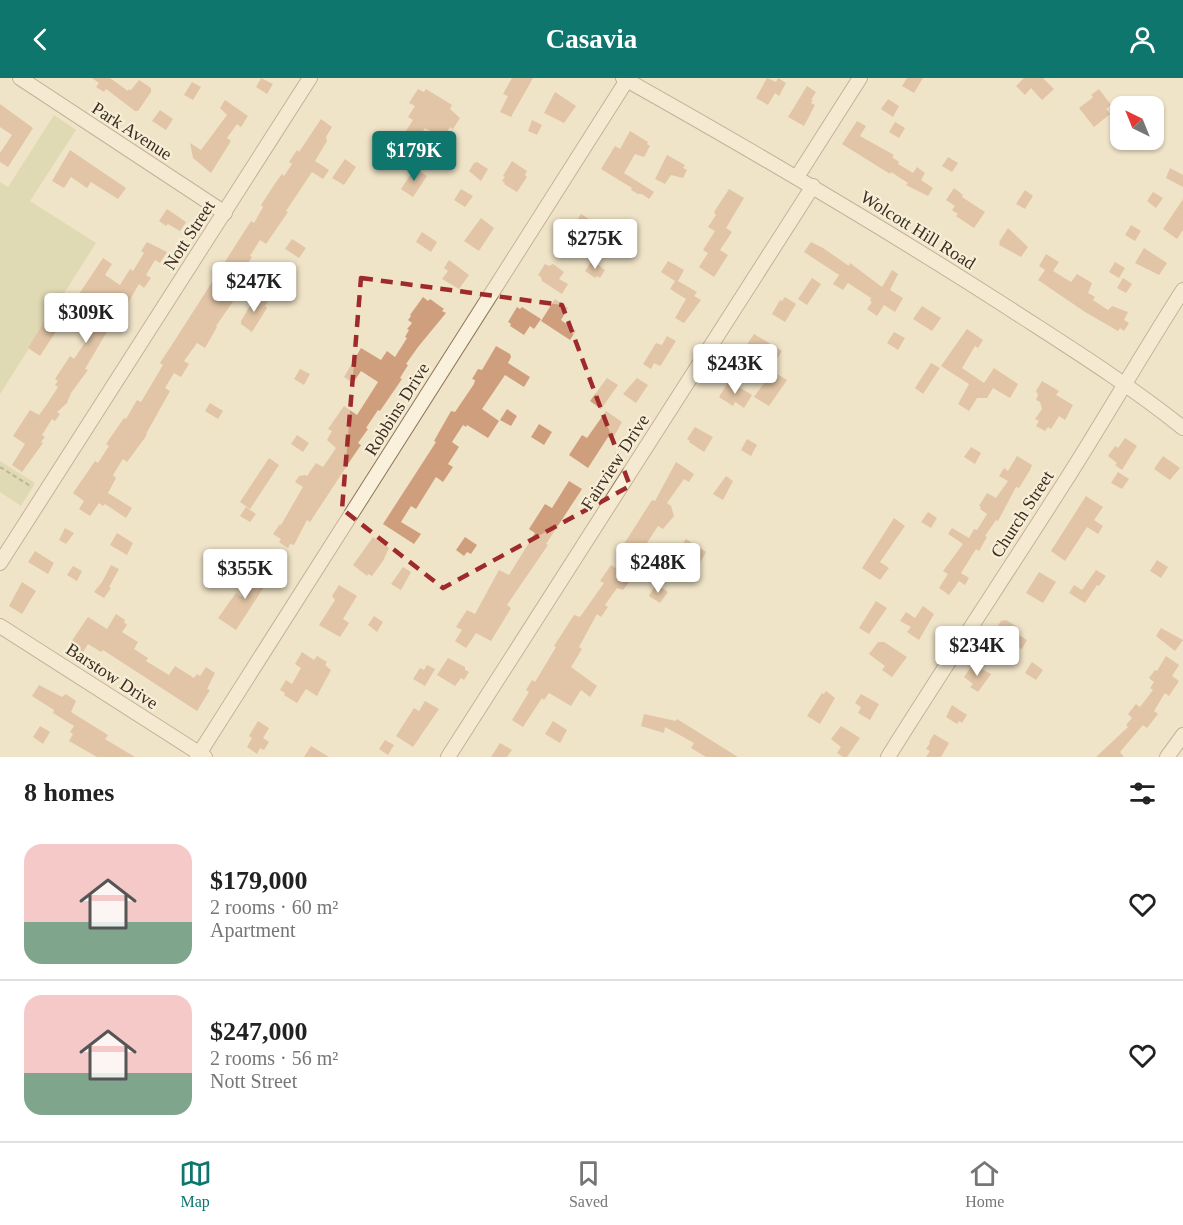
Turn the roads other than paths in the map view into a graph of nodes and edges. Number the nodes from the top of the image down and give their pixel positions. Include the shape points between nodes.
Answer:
1 (20, 78) edge
2 (310, 78) edge
3 (860, 78) edge
4 (625, 79) edge
5 (797, 177) junction
6 (813, 186) junction
7 (225, 213) junction
8 (1183, 290) edge
9 (1125, 384) junction
10 (1183, 428) edge
11 (0, 564) edge
12 (0, 626) edge
13 (1181, 742) edge
14 (200, 756) edge
15 (448, 757) edge
16 (888, 757) edge
17 (1167, 757) edge

1 - 7 street, Park Avenue
2 - 7 street, Nott Street
3 - 5 street
4 - 5 street, Wolcott Hill Road
4 - 14 street, Robbins Drive
5 - 6 street, Wolcott Hill Road
6 - 9 street, Wolcott Hill Road
6 - 15 street, Fairview Drive
7 - 11 street, Nott Street
8 - 9 street, Church Street
9 - 10 street, Wolcott Hill Road
9 - 16 street, Church Street
12 - 14 street, Barstow Drive
13 - 17 street

